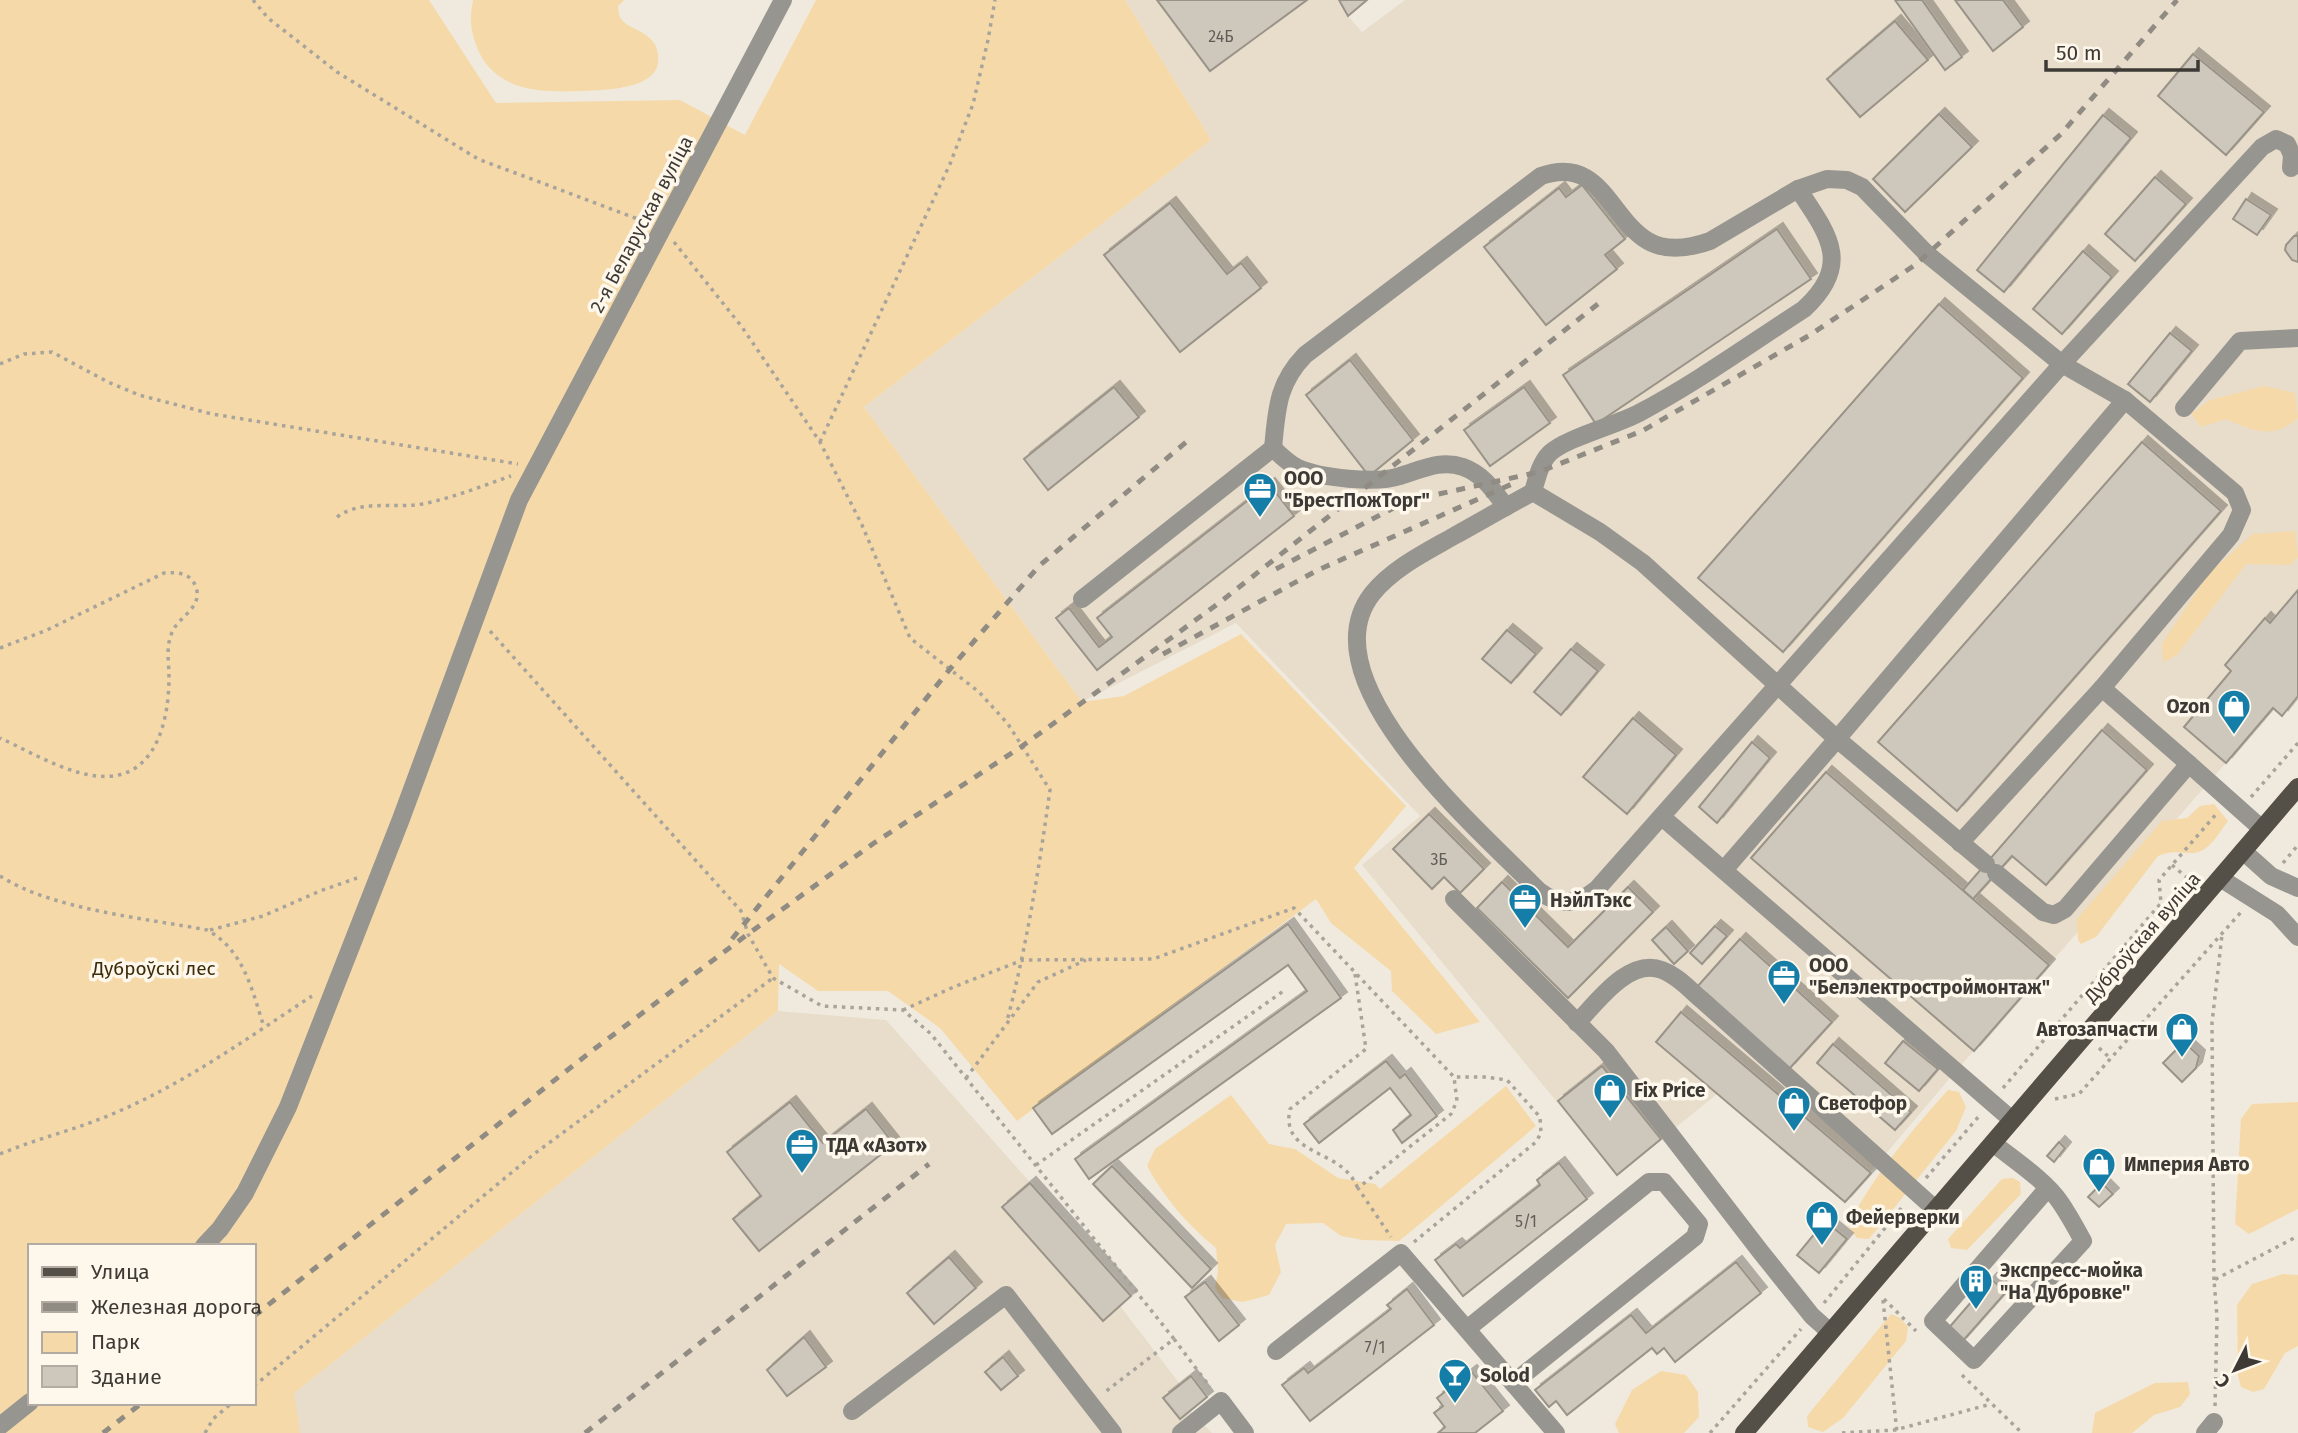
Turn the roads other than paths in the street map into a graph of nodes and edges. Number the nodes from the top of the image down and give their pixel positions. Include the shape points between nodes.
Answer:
1 (782, 0) edge
2 (2291, 168) dead end
3 (1798, 189) junction
4 (2298, 338) edge
5 (2062, 364) junction
6 (2125, 400) junction
7 (2184, 408) dead end
8 (1273, 447) junction
9 (1533, 492) junction
10 (1506, 507) junction
11 (1082, 599) dead end
12 (1777, 684) junction
13 (2102, 688) junction
14 (1837, 739) junction
15 (2189, 764) junction
16 (2298, 787) edge
17 (1662, 817) junction
18 (2262, 830) junction
19 (1960, 843) junction
20 (2243, 852) junction
21 (1724, 870) junction
22 (2220, 878) junction
23 (2297, 886) edge
24 (1454, 899) dead end
25 (2298, 937) edge
26 (1577, 1023) junction
27 (2012, 1120) junction
28 (1993, 1143) junction
29 (2053, 1194) junction
30 (1935, 1209) junction
31 (206, 1244) edge
32 (1467, 1329) junction
33 (1830, 1332) junction
34 (1276, 1351) dead end
35 (1513, 1383) junction
36 (28, 1404) edge
37 (852, 1411) dead end
38 (0, 1426) edge
39 (1113, 1433) edge
40 (1181, 1433) edge
41 (1245, 1433) edge
42 (1556, 1433) edge
43 (1744, 1433) edge

1 - 31 street, 2-я Беларуская вуліца via 514,510 380,874 288,1107 245,1193
2 - 5 street via 2287,144 2276,139 2262,147
3 - 5 street via 1827,179 1862,187 1927,254
3 - 8 street via 1718,237 1682,248 1647,241 1587,178 1563,171 1541,176 1305,355 1284,383
3 - 9 street via 1827,237 1832,257 1829,279 1818,297 1660,401 1562,444 1543,461
4 - 7 street via 2240,341
5 - 6 street
5 - 12 street
6 - 13 street via 2235,493 2242,510 2231,535
6 - 14 street
8 - 10 street via 1298,467 1352,477 1388,479 1428,466 1462,466 1487,483
8 - 11 street
9 - 10 street
9 - 12 street via 1622,547
10 - 17 street via 1405,565 1372,594 1357,628 1357,648 1371,696 1432,782 1550,900 1562,904 1587,897
12 - 14 street
12 - 17 street
13 - 15 street
13 - 19 street
14 - 19 street
14 - 21 street
15 - 18 street
15 - 19 street via 2065,909 2054,915 2043,912
16 - 18 main road, Дуброўская вуліца
17 - 21 street
18 - 20 main road, Дуброўская вуліца
20 - 22 main road, Дуброўская вуліца
20 - 23 street via 2271,876
21 - 27 street
22 - 25 street via 2277,914
22 - 27 main road, Дуброўская вуліца
24 - 26 street
26 - 30 street via 1634,971 1659,968 1670,973
26 - 33 street via 1606,1051 1812,1316
27 - 28 main road, Дуброўская вуліца
28 - 29 street
28 - 30 main road, Дуброўская вуліца
29 - 29 street via 1933,1321 1974,1360 2083,1241
30 - 33 main road, Дуброўская вуліца
32 - 34 street via 1401,1253
32 - 35 street
32 - 35 street via 1649,1182 1664,1182 1699,1224 1695,1237
33 - 43 main road, Дуброўская вуліца
35 - 42 street
36 - 38 street
37 - 39 street via 1006,1295
40 - 41 street via 1221,1401

